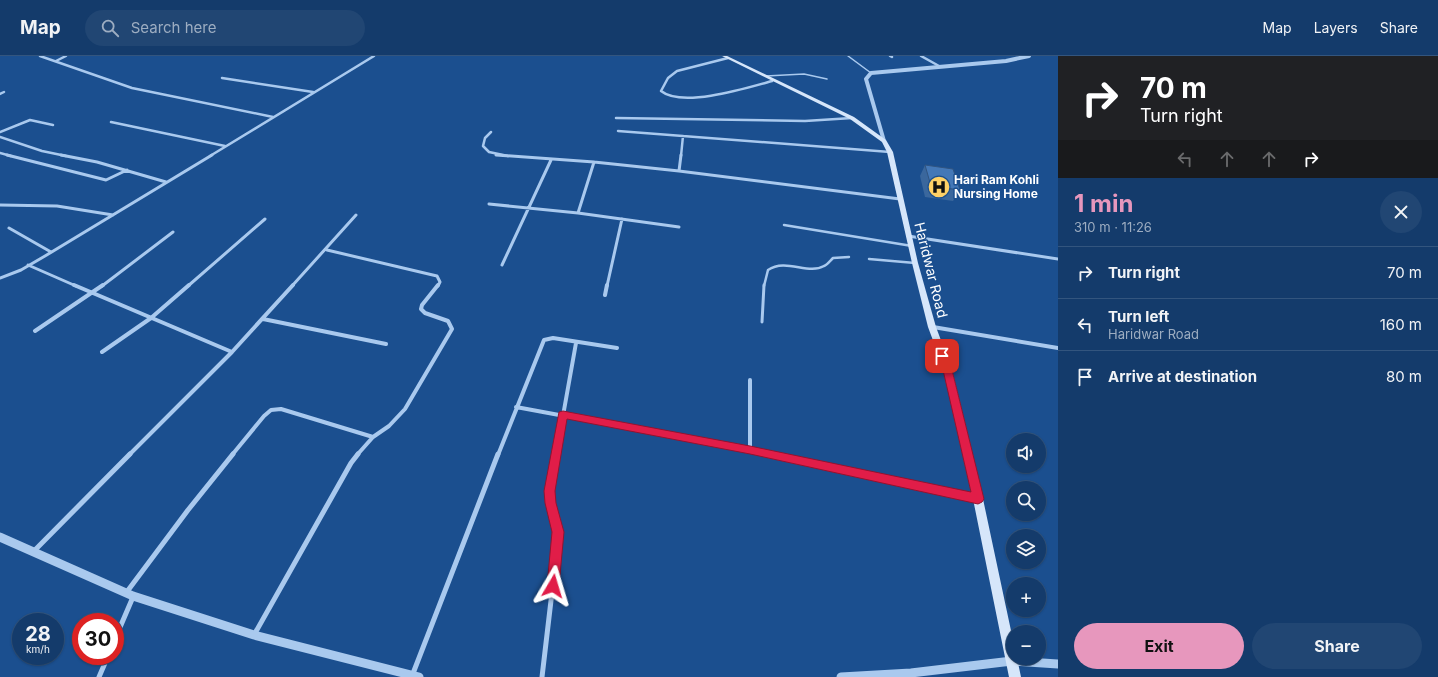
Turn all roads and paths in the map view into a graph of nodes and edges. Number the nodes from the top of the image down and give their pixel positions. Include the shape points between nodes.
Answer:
1 (40, 56) edge
2 (66, 56) edge
3 (374, 56) edge
4 (848, 56) edge
5 (921, 56) edge
6 (1029, 56) edge
7 (726, 57) edge
8 (56, 61) junction
9 (940, 66) junction
10 (870, 73) junction
11 (764, 77) junction
12 (222, 78) dead end
13 (827, 79) dead end
14 (772, 80) junction
15 (4, 92) dead end
16 (313, 92) junction
17 (0, 94) edge
18 (273, 117) junction
19 (616, 118) dead end
20 (852, 118) junction
21 (112, 122) dead end
22 (53, 125) dead end
23 (618, 131) dead end
24 (0, 132) edge
25 (491, 132) dead end
26 (683, 136) junction
27 (0, 137) edge
28 (884, 141) junction
29 (226, 146) junction
30 (890, 152) junction
31 (0, 153) edge
32 (551, 160) junction
33 (594, 162) junction
34 (127, 170) junction
35 (679, 171) junction
36 (166, 182) junction
37 (900, 199) junction
38 (489, 204) dead end
39 (0, 205) edge
40 (529, 208) junction
41 (578, 213) junction
42 (114, 215) junction
43 (356, 215) dead end
44 (622, 218) junction
45 (265, 219) dead end
46 (784, 225) dead end
47 (679, 227) dead end
48 (9, 228) dead end
49 (173, 232) dead end
50 (908, 236) junction
51 (912, 246) junction
52 (327, 250) junction
53 (51, 252) junction
54 (849, 256) dead end
55 (869, 259) dead end
56 (1058, 259) edge
57 (915, 263) junction
58 (28, 265) junction
59 (502, 265) dead end
60 (0, 278) edge
61 (92, 293) junction
62 (605, 295) dead end
63 (151, 318) junction
64 (263, 319) junction
65 (762, 322) dead end
66 (932, 327) junction
67 (34, 331) dead end
68 (576, 343) junction
69 (386, 344) dead end
70 (617, 348) dead end
71 (1058, 348) edge
72 (102, 352) dead end
73 (232, 352) junction
74 (750, 380) dead end
75 (516, 407) junction
76 (563, 414) junction
77 (374, 437) junction
78 (750, 450) junction
79 (978, 499) junction
80 (0, 537) edge
81 (33, 553) junction
82 (129, 595) junction
83 (123, 613) edge
84 (1006, 632) edge
85 (254, 635) junction
86 (1006, 662) edge
87 (1046, 663) edge
88 (1058, 664) edge
89 (104, 665) edge
90 (1013, 665) edge
91 (99, 677) edge
92 (416, 677) edge
93 (542, 677) edge
94 (841, 677) edge
95 (1015, 677) edge

1 - 8 street
2 - 8 street
3 - 16 street
4 - 10 lane
5 - 9 street
6 - 9 street via 1006,61
7 - 11 main road, Haridwar Road
7 - 14 street via 677,71 668,78 661,91 671,97 716,96
8 - 18 street via 142,91
9 - 10 street
10 - 28 street via 866,79
11 - 13 lane via 804,74
11 - 14 main road, Haridwar Road
12 - 16 street
14 - 20 main road, Haridwar Road
15 - 17 street
16 - 18 street
18 - 29 street
19 - 20 street via 805,121
20 - 28 main road, Haridwar Road
21 - 29 street
22 - 24 street via 30,120
23 - 26 street
25 - 32 street via 485,138 483,146 489,152 511,157
26 - 30 street
26 - 35 street
27 - 34 street via 42,151
28 - 30 main road, Haridwar Road
29 - 36 street
30 - 37 main road, Haridwar Road
31 - 34 street via 106,180
32 - 33 street
32 - 40 street
33 - 35 street
33 - 41 street
34 - 36 street
35 - 37 street
36 - 42 street
37 - 50 main road, Haridwar Road
38 - 40 street
39 - 42 street via 57,206
40 - 41 street
40 - 59 street
41 - 44 street
42 - 53 street
43 - 52 street
44 - 47 street
44 - 62 street
45 - 63 street
46 - 51 lane
48 - 53 street
49 - 61 street
50 - 51 main road, Haridwar Road
50 - 56 street
51 - 57 main road, Haridwar Road
52 - 64 street
52 - 77 street via 437,276 440,282 421,309 425,313 448,321 451,325 451,334 405,409
53 - 58 street
54 - 65 lane via 833,258 826,266 818,268 780,265 770,267 765,274
55 - 57 lane
57 - 66 main road, Haridwar Road
58 - 60 street
58 - 61 street
61 - 63 street
61 - 67 street
63 - 72 street
63 - 73 street
64 - 69 street
64 - 73 street
66 - 71 street
66 - 79 main road, Haridwar Road via 948,370
68 - 70 street
68 - 75 street via 553,338 544,340
68 - 76 street
73 - 81 street
74 - 78 street
75 - 76 street
75 - 92 street
76 - 78 street
76 - 93 street via 550,491 558,541
77 - 82 street via 281,409 271,410 202,493
77 - 85 street via 351,463
78 - 79 street
79 - 84 main road, Haridwar Road
80 - 81 street
81 - 82 street
82 - 83 street
82 - 85 street
85 - 92 street
86 - 94 street via 911,673
87 - 88 street
89 - 91 street
90 - 95 main road, Haridwar Road

